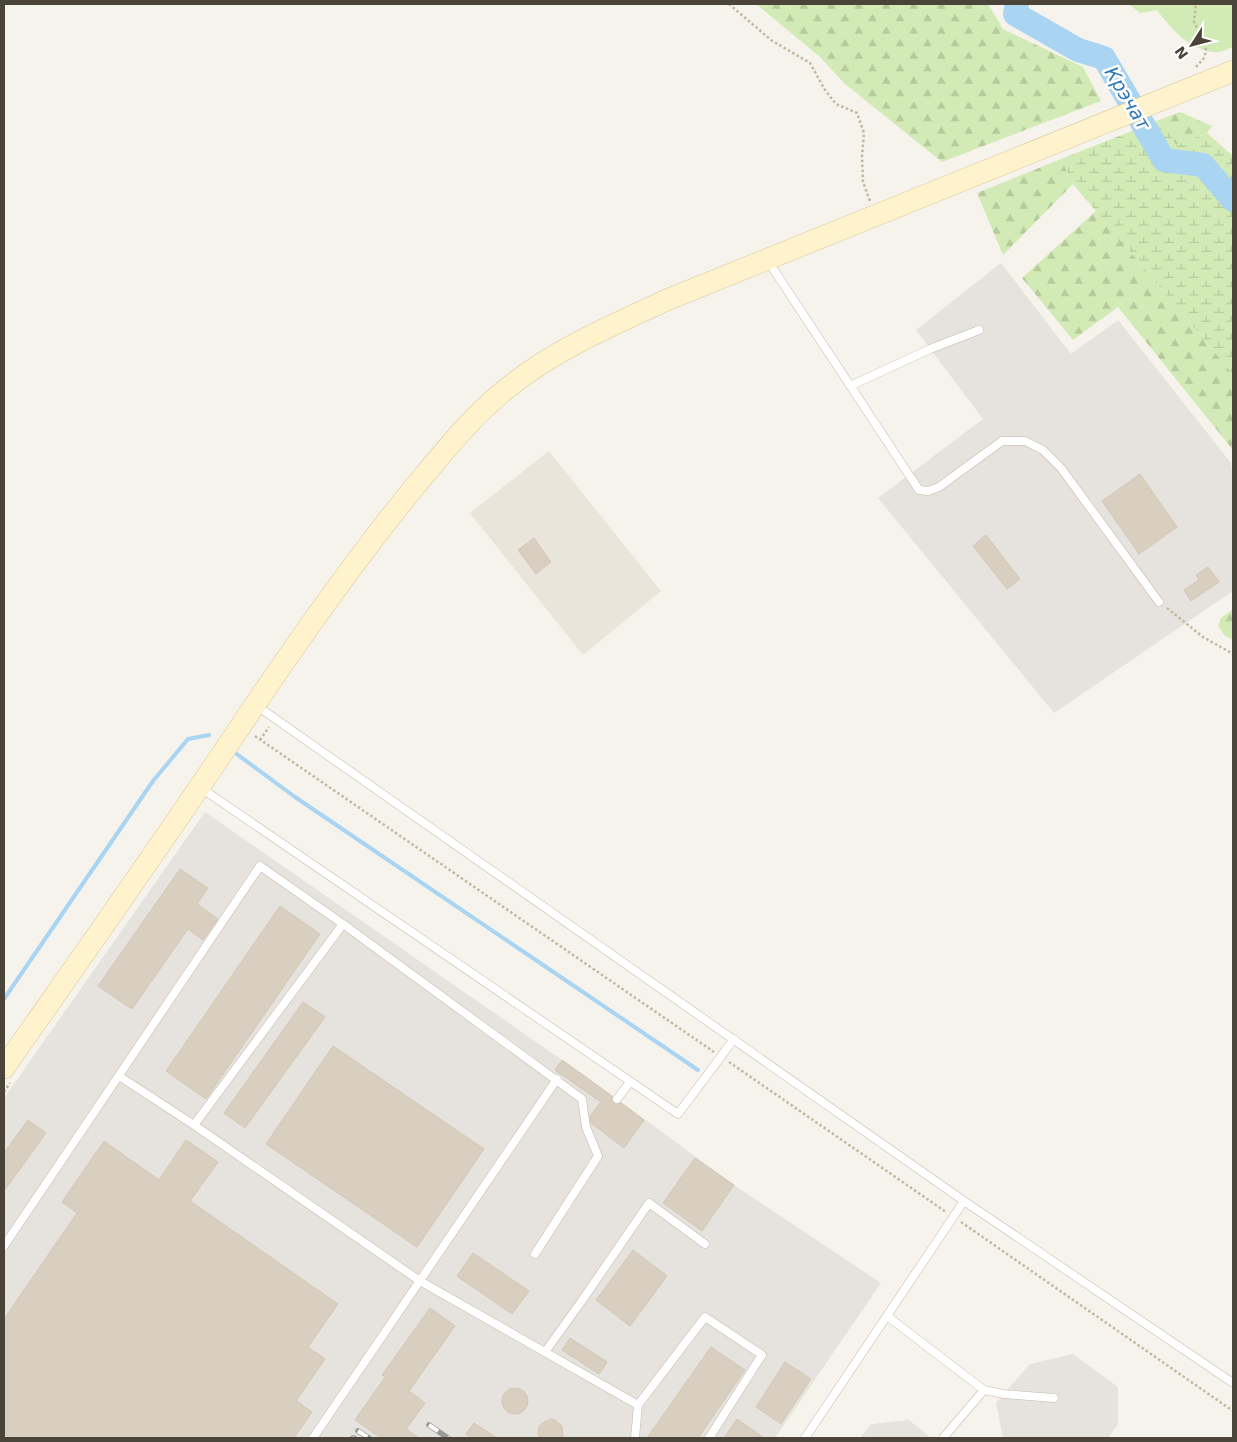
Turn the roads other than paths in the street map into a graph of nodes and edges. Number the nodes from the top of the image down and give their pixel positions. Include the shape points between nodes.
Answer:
1 (1233, 71) edge
2 (767, 260) junction
3 (978, 330) dead end
4 (850, 386) junction
5 (1159, 602) road end
6 (255, 705) junction
7 (200, 787) junction
8 (343, 924) junction
9 (734, 1039) junction
10 (4, 1068) edge
11 (119, 1076) junction
12 (557, 1079) junction
13 (630, 1082) junction
14 (617, 1099) dead end
15 (194, 1125) junction
16 (597, 1128) dead end
17 (590, 1137) junction
18 (964, 1201) junction
19 (705, 1244) dead end
20 (4, 1246) edge
21 (535, 1254) dead end
22 (420, 1281) junction
23 (887, 1316) junction
24 (545, 1352) junction
25 (1233, 1383) edge
26 (984, 1390) junction
27 (1054, 1398) dead end
28 (638, 1405) junction
29 (313, 1438) edge
30 (635, 1438) edge
31 (709, 1438) edge
32 (804, 1438) edge
33 (943, 1438) edge

1 - 2 street
2 - 4 lane
2 - 6 street via 669,298 592,335 511,384 456,438 380,529
3 - 4 lane
4 - 5 lane via 920,490 939,487 1002,441 1025,441 1044,450 1061,468
6 - 7 street
6 - 9 lane
7 - 10 street
7 - 13 lane
8 - 11 lane via 260,866
8 - 12 lane
8 - 15 lane
9 - 13 lane via 678,1114
9 - 18 lane
11 - 15 lane
11 - 20 lane
12 - 17 lane via 582,1099
12 - 22 lane
13 - 14 lane
15 - 22 lane
16 - 17 lane
17 - 21 lane via 598,1156
18 - 23 lane
18 - 25 lane
19 - 24 lane via 649,1203
22 - 24 lane
22 - 29 lane
23 - 26 lane
23 - 32 lane
24 - 28 lane
26 - 27 lane
26 - 33 lane
28 - 30 lane
28 - 31 lane via 705,1317 762,1355

